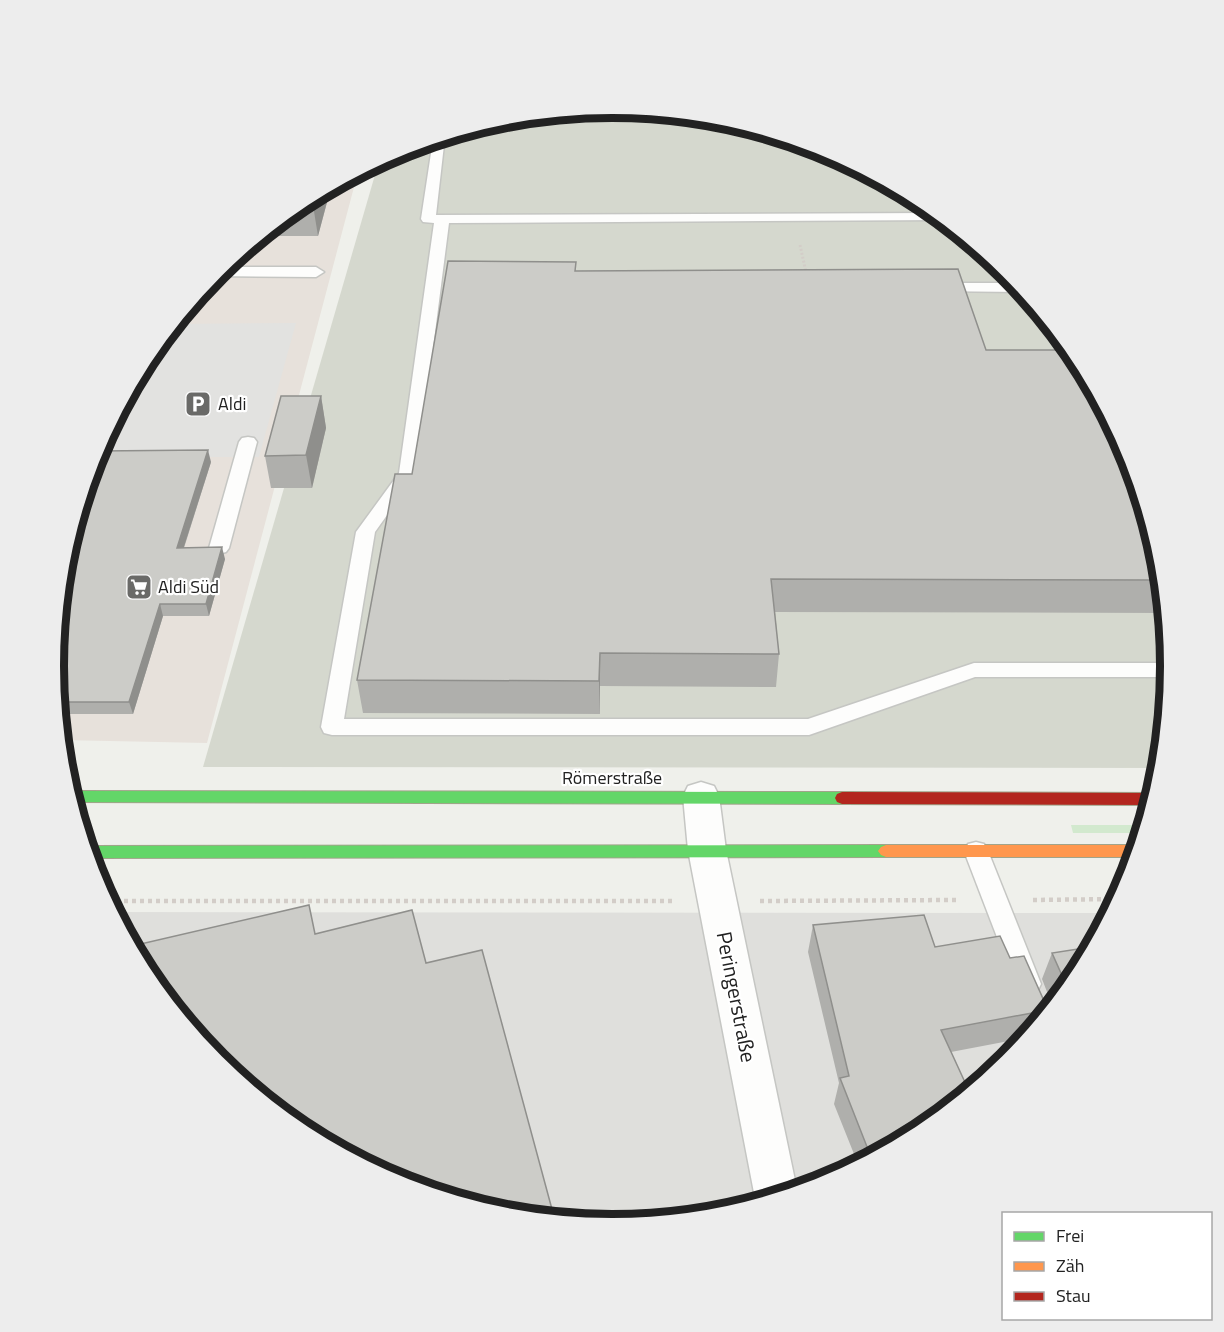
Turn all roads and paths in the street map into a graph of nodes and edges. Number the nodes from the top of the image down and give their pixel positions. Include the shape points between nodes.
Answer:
1 (439, 147) edge
2 (794, 217) junction
3 (924, 217) edge
4 (442, 218) junction
5 (232, 272) edge
6 (316, 272) dead end
7 (807, 278) edge
8 (926, 288) edge
9 (1008, 288) edge
10 (248, 442) dead end
11 (219, 548) edge
12 (1160, 670) edge
13 (80, 796) edge
14 (701, 796) junction
15 (1143, 799) edge
16 (707, 850) junction
17 (976, 850) junction
18 (1127, 851) edge
19 (98, 852) edge
20 (1107, 899) edge
21 (994, 900) junction
22 (118, 901) edge
23 (717, 901) junction
24 (1037, 1007) edge
25 (774, 1188) edge

1 - 4 lane via 428,219
2 - 3 lane
2 - 4 lane
2 - 7 path
4 - 12 lane via 408,473 366,532 332,727 809,727 974,670
5 - 6 lane
8 - 9 lane
10 - 11 lane
13 - 14 main road, Römerstraße
14 - 15 main road, Römerstraße
14 - 16 street, Peringerstraße
16 - 17 main road
16 - 19 main road
16 - 23 street, Peringerstraße
17 - 18 main road
17 - 21 lane
20 - 21 path
21 - 23 path
21 - 24 lane
22 - 23 path
23 - 25 street, Peringerstraße

